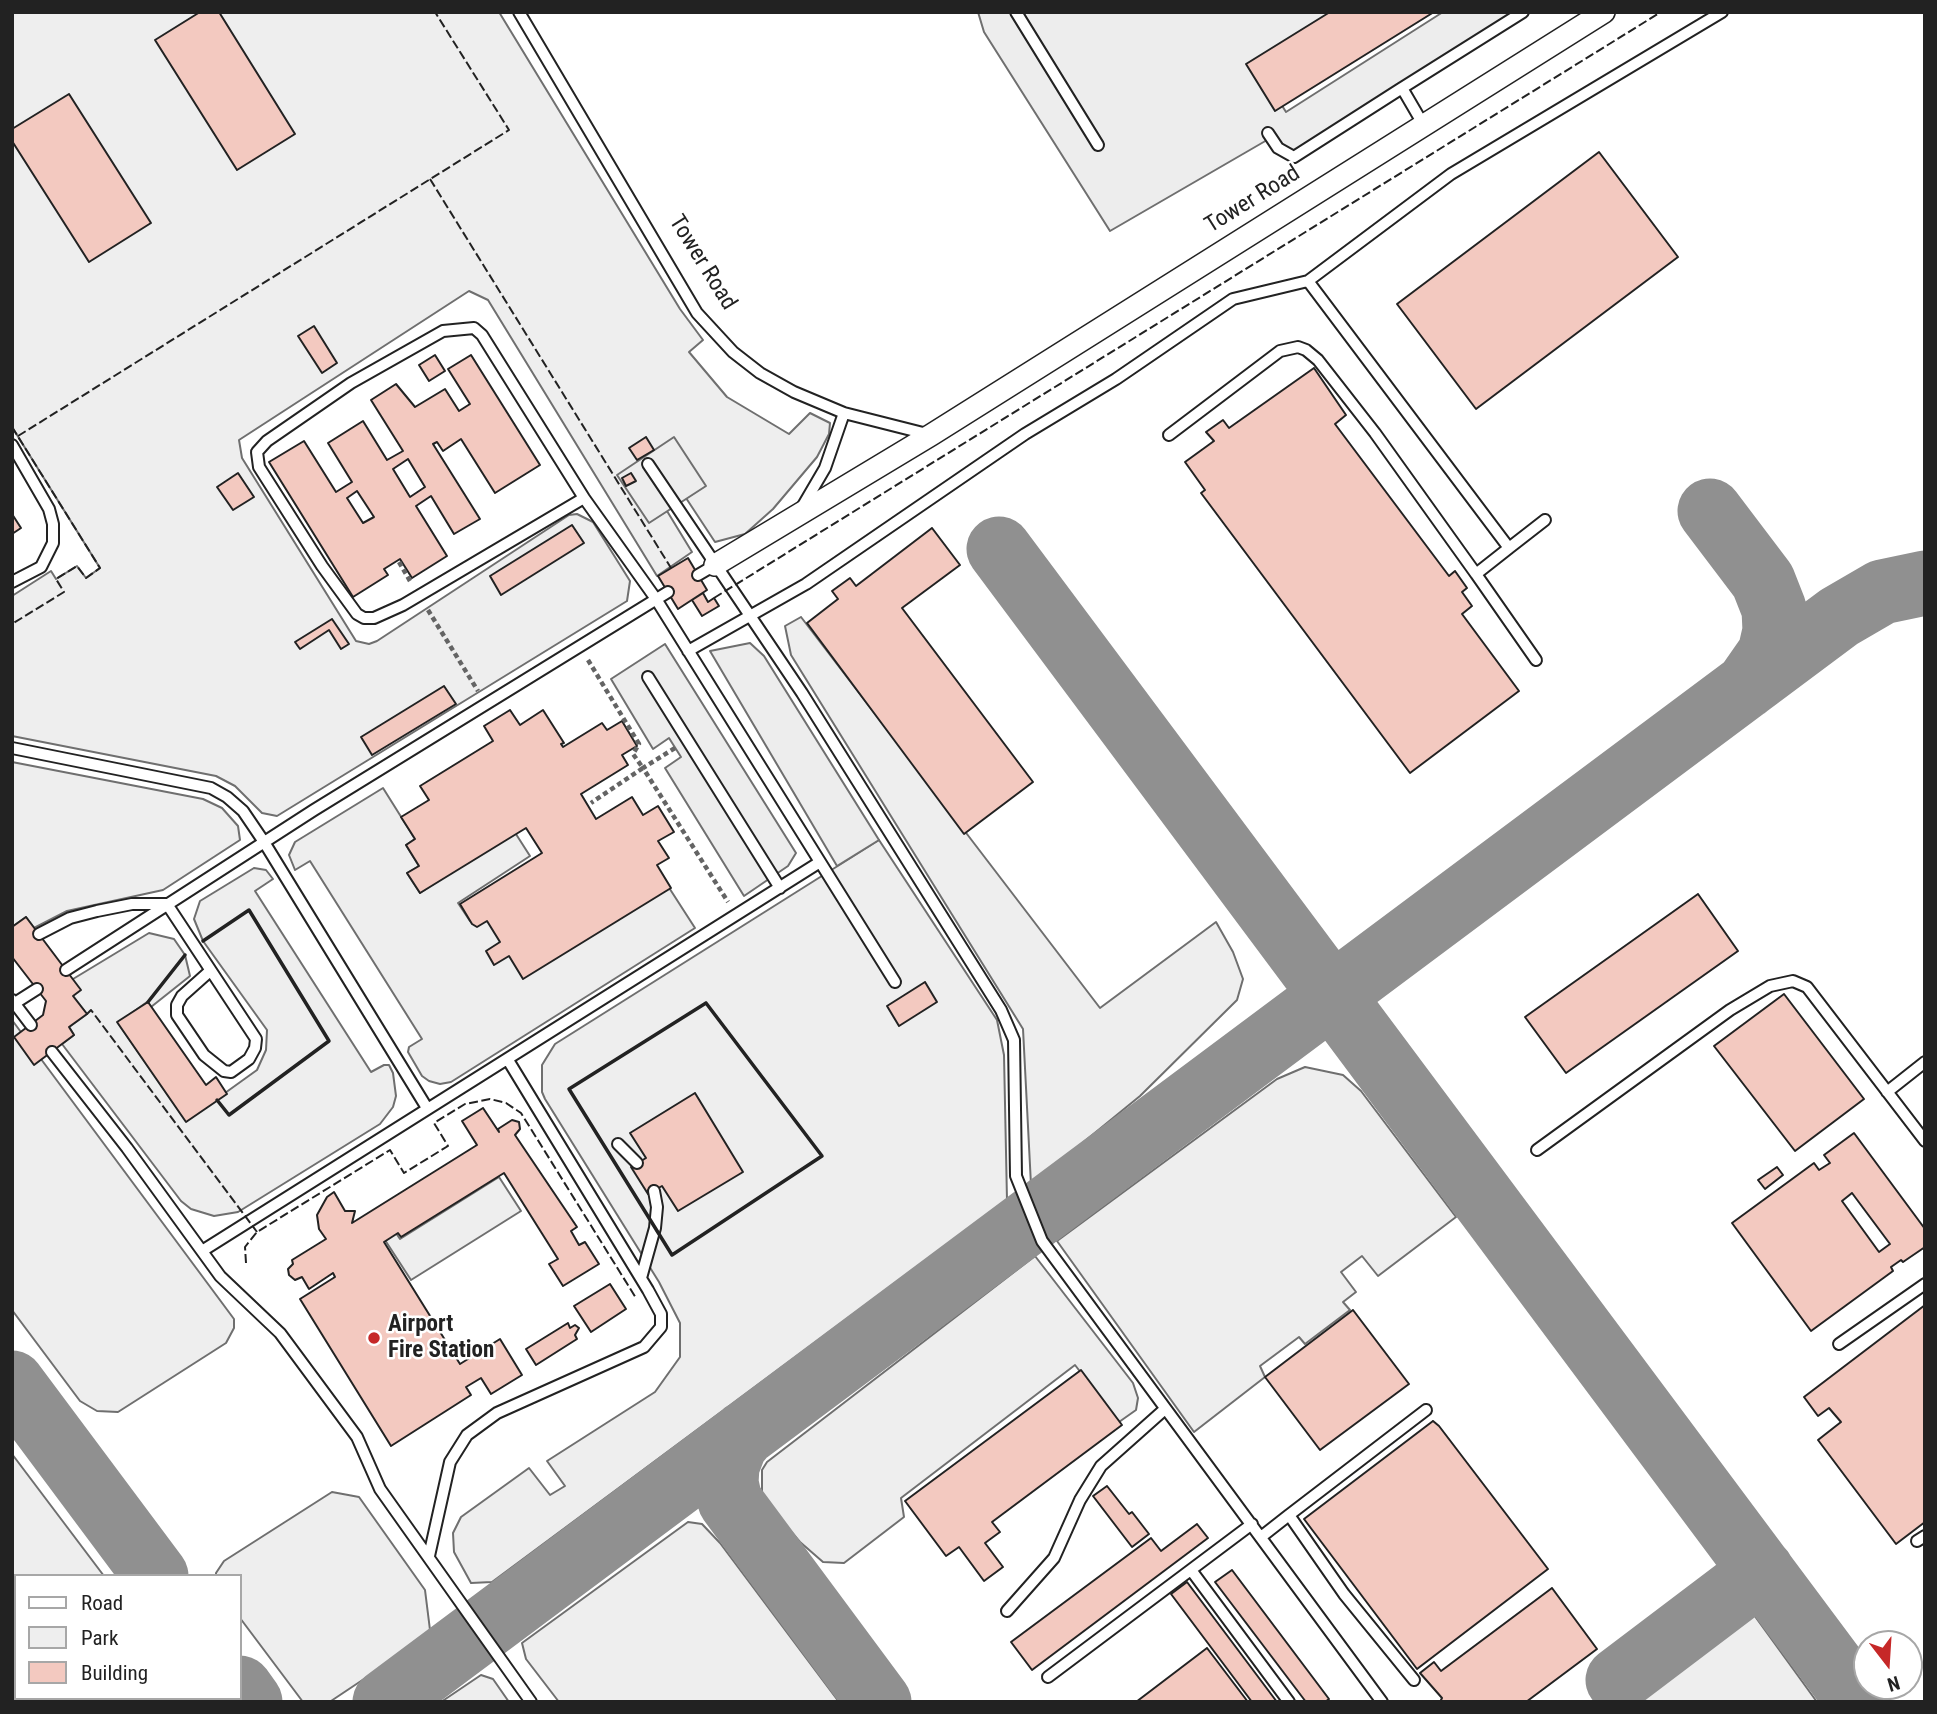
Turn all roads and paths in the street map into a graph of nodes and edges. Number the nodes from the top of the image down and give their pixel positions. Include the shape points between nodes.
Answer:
1 (519, 12) edge
2 (1016, 12) edge
3 (1523, 12) edge
4 (1604, 12) edge
5 (1722, 12) edge
6 (1402, 88) junction
7 (1423, 124) junction
8 (1268, 133) dead end
9 (1098, 145) dead end
10 (1308, 281) junction
11 (844, 413) junction
12 (931, 435) junction
13 (1169, 435) dead end
14 (12, 445) edge
15 (648, 464) dead end
16 (583, 498) junction
17 (799, 513) junction
18 (1545, 520) dead end
19 (1509, 548) junction
20 (398, 562) dead end
21 (707, 570) junction
22 (1476, 574) junction
23 (12, 582) edge
24 (668, 592) dead end
25 (419, 596) junction
26 (656, 599) junction
27 (750, 618) junction
28 (580, 647) junction
29 (688, 651) junction
30 (1536, 660) dead end
31 (648, 677) dead end
32 (486, 704) junction
33 (688, 740) junction
34 (12, 748) edge
35 (643, 768) junction
36 (591, 803) dead end
37 (264, 842) junction
38 (820, 862) junction
39 (780, 888) junction
40 (167, 904) junction
41 (737, 916) junction
42 (39, 934) dead end
43 (66, 970) dead end
44 (210, 971) junction
45 (895, 982) dead end
46 (37, 989) dead end
47 (14, 1002) edge
48 (31, 1025) dead end
49 (52, 1052) dead end
50 (508, 1060) junction
51 (1925, 1062) edge
52 (1887, 1092) junction
53 (427, 1108) junction
54 (1925, 1141) edge
55 (618, 1144) dead end
56 (1537, 1150) dead end
57 (637, 1163) dead end
58 (654, 1191) dead end
59 (202, 1251) junction
60 (641, 1279) junction
61 (1925, 1284) edge
62 (1839, 1344) dead end
63 (1165, 1409) junction
64 (1426, 1410) dead end
65 (1289, 1515) junction
66 (1252, 1524) junction
67 (1261, 1537) junction
68 (429, 1556) junction
69 (1191, 1570) junction
70 (1007, 1611) dead end
71 (1048, 1677) dead end
72 (1414, 1680) dead end
73 (531, 1702) edge
74 (1289, 1702) edge
75 (1382, 1702) edge

1 - 11 lane, Tower Road via 697,313 760,373
2 - 9 lane
3 - 6 lane
4 - 7 street, Tower Road
5 - 10 lane via 1451,174
6 - 7 lane
6 - 8 lane via 1294,158 1278,148
7 - 12 street, Tower Road
10 - 19 lane
10 - 27 lane via 1233,299
11 - 12 lane, Tower Road
11 - 17 lane via 825,468
12 - 17 street, Tower Road
13 - 22 lane via 1280,351 1298,347 1318,360
14 - 23 lane via 53,524 53,543 41,567
15 - 21 lane
16 - 25 lane
16 - 25 lane via 482,335 466,327 443,331 351,383 260,446 260,467 357,614 374,618
16 - 26 lane
17 - 21 street, Tower Road
18 - 19 lane
19 - 22 lane
20 - 25 path
21 - 27 lane
22 - 30 lane
24 - 26 lane
25 - 32 path
26 - 28 lane
26 - 29 lane
27 - 29 lane
27 - 63 lane via 1001,1010 1014,1040 1013,1160 1018,1189 1047,1249
28 - 32 lane
28 - 35 path via 639,744 633,754
29 - 38 lane
31 - 33 lane
32 - 37 lane
33 - 35 path
33 - 39 lane
34 - 37 lane via 211,788 243,811
35 - 36 path
35 - 41 path
37 - 40 lane
37 - 53 lane
38 - 39 lane
38 - 45 lane
39 - 41 lane
40 - 42 lane via 97,911
40 - 43 lane
40 - 44 lane
41 - 50 lane
44 - 44 lane via 256,1039 250,1059 231,1072 204,1055 177,1015 183,996
46 - 47 lane
47 - 48 lane
49 - 59 lane
50 - 53 lane
50 - 60 lane
51 - 52 lane
52 - 54 lane
52 - 56 lane via 1807,987 1783,982 1730,1010
53 - 59 lane
55 - 57 lane
58 - 60 lane via 655,1228
59 - 68 lane via 220,1276 280,1333 358,1437 380,1489
60 - 68 lane via 661,1314 661,1327 654,1338 644,1347 497,1413 467,1435 450,1462
61 - 62 lane
63 - 66 lane
63 - 70 lane via 1101,1466 1054,1558
64 - 65 lane
65 - 67 lane
65 - 72 lane via 1344,1594
66 - 67 lane
66 - 69 lane
67 - 75 lane
68 - 73 lane
69 - 71 lane
69 - 74 lane

